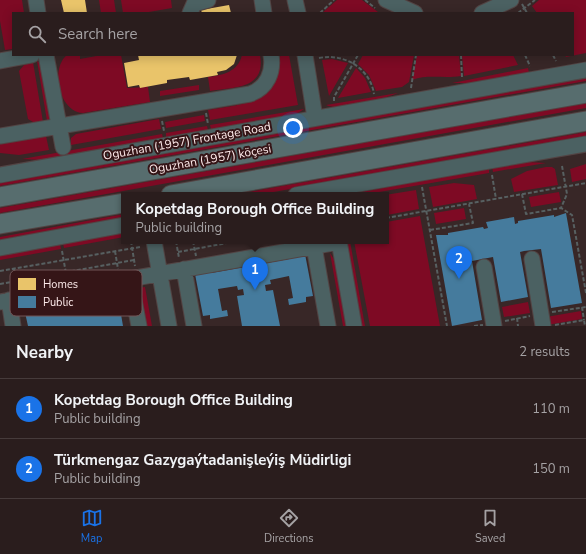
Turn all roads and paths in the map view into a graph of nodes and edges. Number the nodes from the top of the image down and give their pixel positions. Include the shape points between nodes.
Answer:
1 (36, 0) edge
2 (208, 0) edge
3 (262, 0) edge
4 (295, 0) edge
5 (334, 0) edge
6 (386, 0) edge
7 (511, 0) edge
8 (519, 0) edge
9 (535, 0) edge
10 (524, 9) junction
11 (38, 12) edge
12 (190, 12) edge
13 (264, 12) edge
14 (298, 12) edge
15 (321, 12) edge
16 (413, 12) edge
17 (484, 12) edge
18 (520, 12) edge
19 (526, 12) edge
20 (27, 56) edge
21 (46, 56) edge
22 (271, 56) edge
23 (357, 56) edge
24 (416, 56) edge
25 (460, 56) edge
26 (525, 56) edge
27 (554, 56) edge
28 (312, 57) edge
29 (0, 61) edge
30 (556, 61) dead end
31 (353, 64) junction
32 (530, 66) dead end
33 (586, 70) edge
34 (462, 78) dead end
35 (410, 88) dead end
36 (586, 93) edge
37 (374, 94) dead end
38 (334, 101) dead end
39 (315, 118) junction
40 (586, 120) edge
41 (59, 125) junction
42 (0, 136) edge
43 (586, 144) edge
44 (63, 147) dead end
45 (562, 166) dead end
46 (0, 175) edge
47 (492, 175) dead end
48 (586, 183) edge
49 (422, 187) dead end
50 (566, 187) junction
51 (188, 192) edge
52 (330, 192) edge
53 (522, 194) junction
54 (0, 197) edge
55 (496, 199) junction
56 (121, 204) edge
57 (469, 204) junction
58 (561, 208) junction
59 (427, 211) junction
60 (389, 217) edge
61 (0, 224) edge
62 (121, 227) edge
63 (430, 230) junction
64 (131, 244) edge
65 (147, 244) edge
66 (177, 244) edge
67 (194, 244) edge
68 (220, 244) edge
69 (324, 244) edge
70 (340, 244) edge
71 (314, 246) junction
72 (0, 248) edge
73 (132, 248) junction
74 (195, 248) junction
75 (62, 250) dead end
76 (115, 251) junction
77 (178, 252) junction
78 (197, 258) dead end
79 (532, 259) dead end
80 (64, 260) junction
81 (134, 260) junction
82 (117, 263) junction
83 (182, 265) junction
84 (484, 267) dead end
85 (14, 269) joint
86 (66, 270) edge
87 (77, 270) edge
88 (124, 270) edge
89 (130, 270) edge
90 (0, 271) edge
91 (159, 273) junction
92 (142, 274) edge
93 (10, 282) edge
94 (0, 284) edge
95 (586, 292) edge
96 (582, 307) dead end
97 (12, 316) edge
98 (137, 316) edge
99 (517, 318) dead end
100 (584, 320) junction
101 (13, 326) edge
102 (139, 326) edge
103 (169, 326) edge
104 (194, 326) edge
105 (328, 326) edge
106 (354, 326) edge
107 (447, 326) edge
108 (494, 326) edge
109 (518, 326) edge
110 (543, 326) edge
111 (548, 326) edge
112 (582, 326) edge
113 (585, 326) edge

1 - 11 street
2 - 12 street via 194,4
3 - 13 street
4 - 14 street
5 - 15 path
6 - 16 street
7 - 17 street
8 - 10 path
9 - 10 path
10 - 18 path
10 - 19 path
20 - 29 street
21 - 41 street
22 - 41 street via 271,75 255,92
23 - 31 path
24 - 35 path
25 - 34 path
26 - 32 path
27 - 30 path
28 - 31 path via 339,58
28 - 39 street
31 - 37 path via 367,76
31 - 38 path
33 - 39 street, Oguzhan (1957) Frontage Road
36 - 54 main road, Oguzhan (1957) köçesi
39 - 46 street, Oguzhan (1957) Frontage Road
40 - 51 main road
41 - 42 street
41 - 44 street
43 - 52 street
45 - 50 path
47 - 55 path
48 - 50 path
49 - 59 path
50 - 53 path
50 - 58 path via 567,194
53 - 55 path
53 - 58 path via 526,214
55 - 57 path
56 - 61 main road
57 - 59 path
57 - 63 path via 473,223
58 - 95 path via 572,215
59 - 60 path
59 - 63 path
62 - 72 street
63 - 107 path
64 - 73 path
65 - 73 path
65 - 91 street
66 - 77 path
67 - 74 path
68 - 74 path
69 - 71 street
70 - 106 street
71 - 83 street
71 - 105 street
73 - 76 path
73 - 81 path
74 - 77 path
74 - 78 path
75 - 80 path
76 - 80 path
76 - 82 path
77 - 83 path
79 - 110 street
80 - 85 path
80 - 86 path
81 - 82 path
81 - 89 path
82 - 87 path
82 - 88 path
83 - 91 street
83 - 104 street
84 - 108 street
85 - 90 path
91 - 92 street
91 - 103 street
93 - 94 path
96 - 100 path
97 - 101 street
98 - 102 street
99 - 109 path
100 - 111 path
100 - 113 path
112 - 113 path

